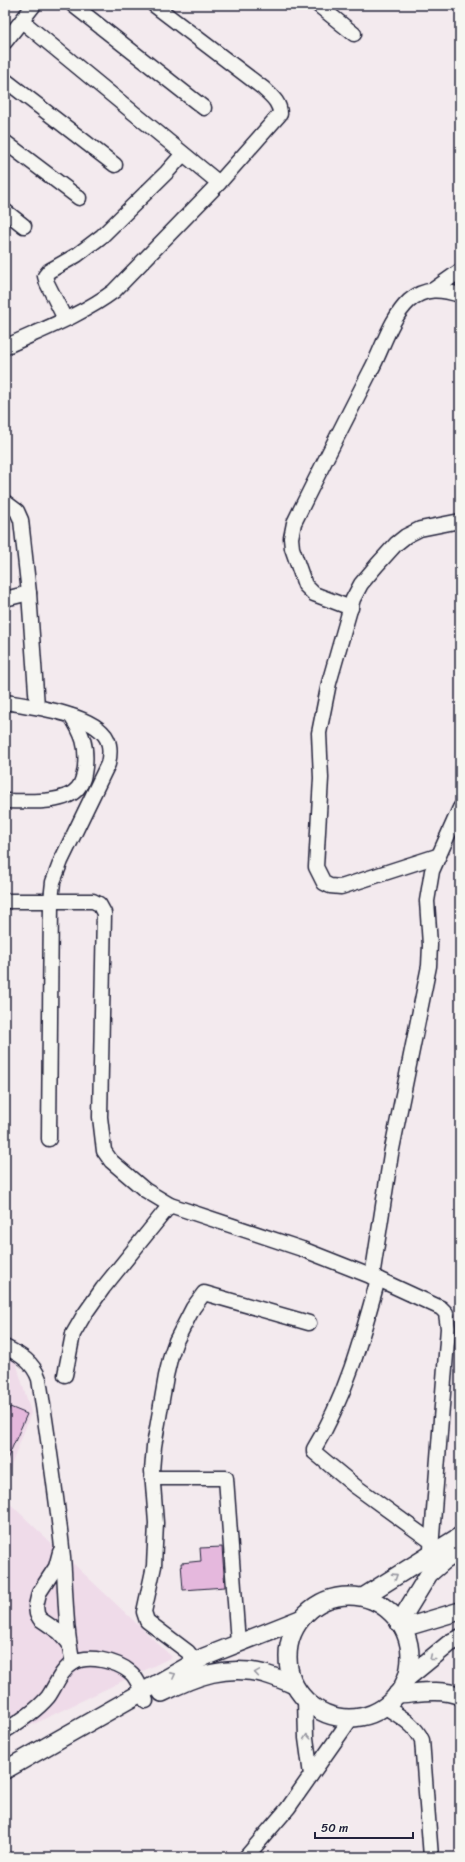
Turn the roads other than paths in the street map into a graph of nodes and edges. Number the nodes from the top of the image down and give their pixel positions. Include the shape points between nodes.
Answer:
1 (34, 5) edge
2 (73, 5) edge
3 (154, 5) edge
4 (318, 5) edge
5 (22, 21) junction
6 (7, 34) edge
7 (354, 34) dead end
8 (5, 80) edge
9 (204, 108) dead end
10 (5, 142) edge
11 (183, 154) junction
12 (115, 165) dead end
13 (219, 183) junction
14 (79, 198) dead end
15 (5, 211) edge
16 (24, 226) dead end
17 (460, 271) edge
18 (433, 290) junction
19 (460, 295) edge
20 (65, 319) junction
21 (5, 347) edge
22 (5, 502) edge
23 (460, 521) edge
24 (29, 593) junction
25 (5, 599) edge
26 (351, 608) junction
27 (5, 702) edge
28 (37, 706) junction
29 (71, 716) junction
30 (5, 801) edge
31 (460, 808) edge
32 (437, 856) junction
33 (51, 900) junction
34 (5, 901) edge
35 (49, 1140) dead end
36 (170, 1205) junction
37 (375, 1278) junction
38 (309, 1323) dead end
39 (5, 1347) edge
40 (65, 1375) dead end
41 (152, 1478) junction
42 (460, 1536) edge
43 (432, 1547) junction
44 (62, 1548) junction
45 (460, 1551) edge
46 (429, 1574) junction
47 (362, 1597) junction
48 (460, 1611) edge
49 (300, 1619) junction
50 (401, 1626) junction
51 (460, 1638) edge
52 (69, 1643) junction
53 (238, 1643) junction
54 (196, 1662) junction
55 (73, 1663) junction
56 (406, 1679) junction
57 (294, 1685) junction
58 (397, 1694) junction
59 (144, 1696) junction
60 (460, 1696) edge
61 (305, 1699) junction
62 (384, 1706) junction
63 (352, 1717) junction
64 (5, 1731) edge
65 (5, 1770) edge
66 (312, 1775) junction
67 (5, 1782) edge
68 (246, 1857) edge
69 (431, 1857) edge

1 - 5 street
2 - 9 street
3 - 13 street via 263,88 277,101 280,108 280,114
4 - 7 street
5 - 6 street
5 - 11 street
8 - 12 street
10 - 14 street
11 - 13 street
11 - 20 street via 102,236 45,276
13 - 20 street via 114,291
15 - 16 street
17 - 18 street
18 - 19 street via 441,289
18 - 26 street via 418,295 409,302 393,324 292,532 292,548 305,585 314,594
20 - 21 street
22 - 24 street via 17,511 21,520
23 - 26 street via 420,529 401,540 361,584
24 - 25 street
24 - 28 street
26 - 32 street via 329,684 320,727 316,867 324,883 341,887
27 - 28 street
28 - 29 street
29 - 30 street via 85,743 83,777 77,789 65,797 43,801
29 - 33 street via 103,732 108,740 110,752 108,764 57,871
31 - 32 street
32 - 37 street via 427,901 429,966 391,1154
33 - 34 street
33 - 35 street
33 - 36 street via 93,901 99,904 104,913 100,1104 104,1151 122,1172
36 - 37 street via 302,1249
36 - 40 street via 84,1315 73,1334
37 - 43 street via 441,1308 446,1313 448,1321
37 - 43 street via 357,1352 331,1419 314,1452
38 - 41 street via 204,1293 193,1308 171,1355 154,1446
39 - 44 street via 28,1360 39,1379
41 - 53 street via 226,1478
41 - 54 street via 156,1523 155,1551 153,1578 144,1617 188,1652
42 - 43 main road
43 - 46 street
47 -> 43 main road
44 - 52 street
44 - 52 street via 56,1567 39,1593 36,1606 40,1619 59,1632
45 - 46 main road
46 - 50 main road
47 - 49 main road via 328,1599 313,1607
47 - 50 main road via 379,1604 392,1614
48 - 50 main road
49 - 53 main road
49 - 57 main road via 292,1634 288,1651 288,1668
50 - 56 main road via 409,1651 410,1662
51 -> 56 main road
52 - 55 street
53 - 54 main road
59 -> 54 main road
55 - 59 street via 93,1658 118,1666 131,1673
55 - 64 street via 64,1670 51,1692 35,1710
56 - 58 main road
57 -> 59 main road via 265,1674 224,1671 193,1678
57 - 61 main road
58 - 60 main road via 437,1692
58 - 62 main road
59 - 65 main road
59 - 67 main road
61 - 63 main road via 318,1709 334,1716
66 -> 61 street via 306,1738
62 - 63 main road via 369,1714
62 - 69 street via 417,1730 422,1740
63 - 66 street
66 - 68 street

